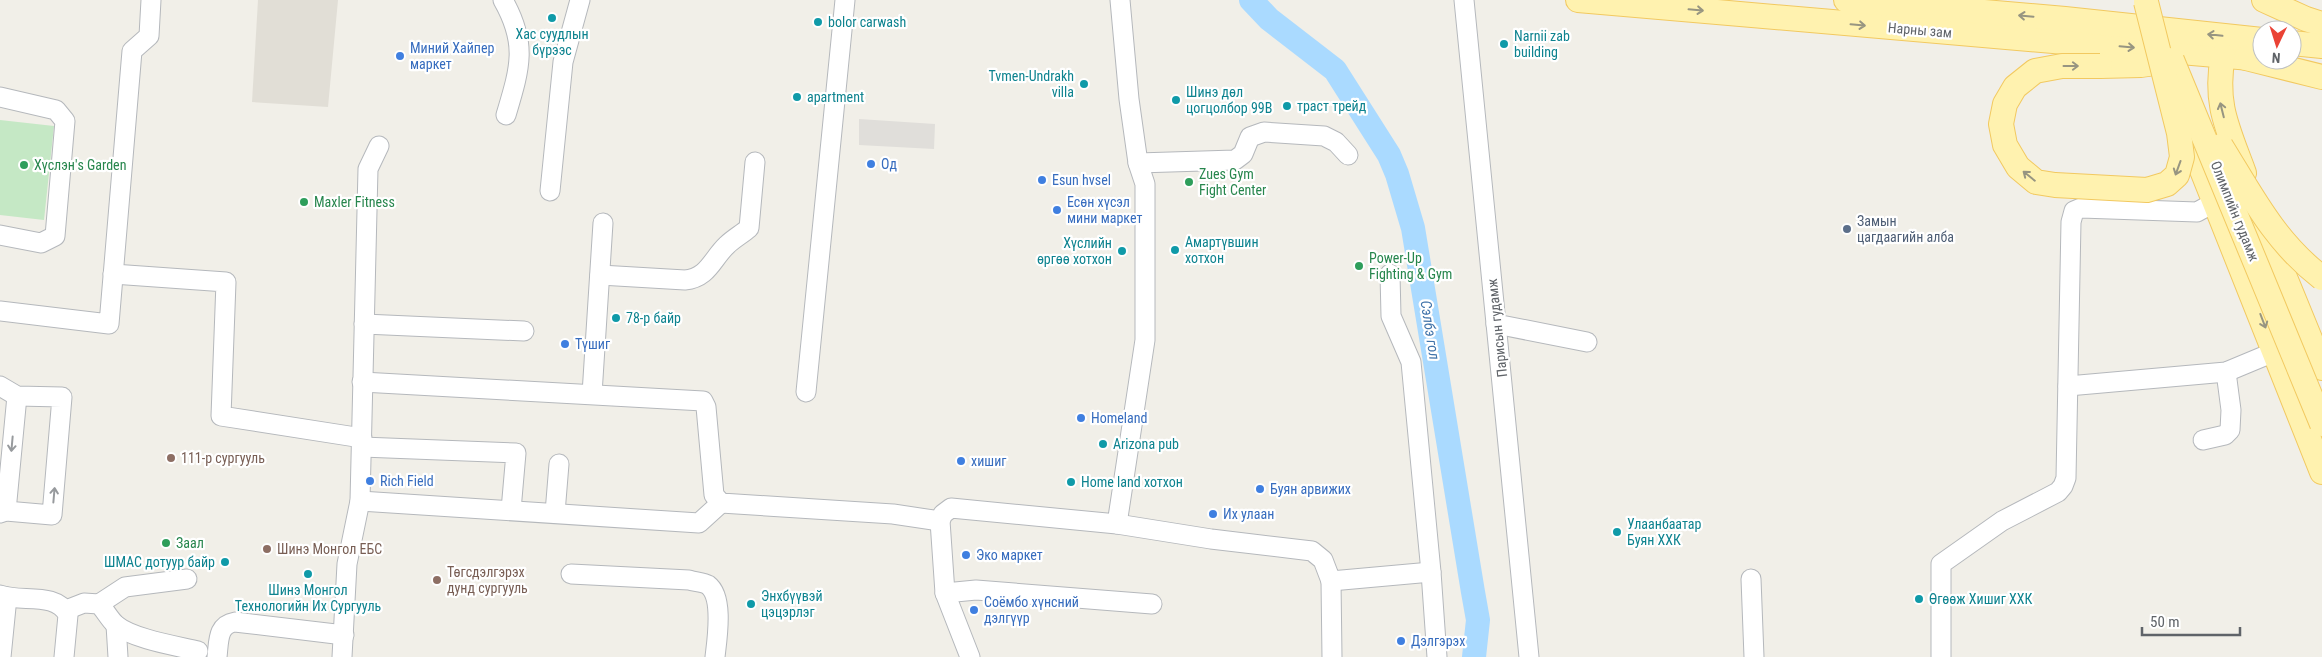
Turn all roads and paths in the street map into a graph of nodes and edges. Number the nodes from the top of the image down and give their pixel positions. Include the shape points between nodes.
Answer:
1 (151, 0) edge
2 (503, 0) edge
3 (580, 0) edge
4 (845, 0) edge
5 (1120, 0) edge
6 (1464, 0) edge
7 (1578, 0) edge
8 (1846, 0) edge
9 (2264, 0) edge
10 (2146, 1) edge
11 (1736, 6) edge
12 (1756, 8) edge
13 (2322, 24) edge
14 (2064, 30) junction
15 (2252, 39) edge
16 (2302, 44) edge
17 (2322, 46) edge
18 (2155, 56) junction
19 (2235, 57) edge
20 (2302, 63) edge
21 (2322, 65) edge
22 (2322, 77) edge
23 (2183, 85) junction
24 (0, 97) edge
25 (506, 115) dead end
26 (379, 146) dead end
27 (1348, 154) dead end
28 (755, 162) dead end
29 (1138, 163) junction
30 (550, 191) dead end
31 (2215, 202) junction
32 (2260, 218) junction
33 (603, 223) dead end
34 (2227, 231) junction
35 (0, 235) edge
36 (2276, 255) junction
37 (2243, 269) junction
38 (113, 274) junction
39 (1390, 274) dead end
40 (600, 275) junction
41 (2322, 278) edge
42 (0, 311) edge
43 (364, 324) junction
44 (1496, 324) junction
45 (524, 331) dead end
46 (1587, 342) dead end
47 (2274, 352) junction
48 (2322, 368) edge
49 (2226, 372) junction
50 (362, 382) junction
51 (0, 386) edge
52 (2068, 386) junction
53 (806, 392) dead end
54 (592, 394) junction
55 (16, 396) junction
56 (2322, 424) edge
57 (2203, 440) dead end
58 (362, 443) junction
59 (558, 464) dead end
60 (2322, 472) edge
61 (360, 501) junction
62 (722, 502) junction
63 (512, 510) junction
64 (3, 512) edge
65 (555, 513) junction
66 (940, 521) junction
67 (1117, 524) junction
68 (1431, 572) junction
69 (570, 574) dead end
70 (187, 579) dead end
71 (1751, 579) dead end
72 (1331, 581) junction
73 (945, 593) junction
74 (4, 596) edge
75 (99, 604) junction
76 (1152, 604) dead end
77 (66, 610) junction
78 (116, 625) junction
79 (344, 635) junction
80 (198, 651) dead end
81 (1, 657) edge
82 (64, 657) edge
83 (118, 657) edge
84 (217, 657) edge
85 (342, 657) edge
86 (715, 657) edge
87 (970, 657) edge
88 (1332, 657) edge
89 (1437, 657) edge
90 (1530, 657) edge
91 (1754, 657) edge
92 (1941, 657) edge

1 - 38 street via 149,36 132,51
2 - 25 street via 520,38 516,82
3 - 30 street via 562,62
4 - 53 street
5 - 29 street
6 - 44 street, Парисын гудамж
7 -> 11 main road, Нарны зам
14 -> 8 main road, Нарны зам
9 - 13 main road
10 -> 18 main road, bridge via 2179,134 2182,157 2177,174 2167,184 2148,190 2055,186 2036,182 2018,167 2005,145 2001,124 2005,104 2015,87 2035,71 2062,66 2100,66
10 - 23 main road, Олимпийн гудамж, bridge
11 - 12 main road, Нарны зам
12 -> 14 main road, Нарны зам
15 -> 14 main road, Нарны зам via 2126,26
14 -> 18 main road, Нарны зам
16 - 17 main road
18 - 19 main road, Нарны зам
18 - 31 main road
19 - 22 main road, Нарны зам
32 -> 19 main road via 2221,107 2219,78
20 - 21 main road
23 - 41 main road, bridge via 2268,224 2289,249
23 - 56 main road, Олимпийн гудамж, bridge
24 - 35 street via 56,110 65,121 55,236 41,243
26 - 43 street via 368,169
27 - 29 street via 1324,136 1264,132 1250,137 1243,154 1235,160
28 - 40 street via 749,228 726,246 704,274 685,280
29 - 67 street via 1145,184 1145,340
31 - 34 main road
31 - 52 street via 2197,212 2081,208 2074,211 2071,222
32 - 34 main road via 2255,232 2246,238
32 - 36 main road
33 - 40 street
34 - 37 main road
36 - 37 main road via 2252,253 2246,256
36 - 48 main road
37 -> 47 main road
38 - 42 street via 109,324
38 - 58 street via 226,282 221,416
39 - 68 street via 1391,316 1411,362
40 - 54 street
43 - 45 street
43 - 50 street
44 - 46 street
44 - 90 street, Парисын гудамж
47 - 49 street
47 - 60 main road
49 - 52 street
49 - 57 street via 2232,410 2230,430 2225,435
50 - 54 street
50 - 58 street
51 - 55 street
52 - 92 street via 2066,478 2063,486 2058,492 2002,521 1941,564
54 - 62 street via 703,401 714,495
55 -> 64 street
64 -> 55 street via 52,515 62,396
58 - 61 street
58 - 63 street via 516,453
59 - 65 street
61 - 63 street
61 - 79 street via 347,564
62 - 65 street via 699,523
62 - 66 street via 884,513
63 - 65 street
66 - 67 street via 951,508
66 - 73 street
67 - 72 street via 1312,551 1323,560
68 - 72 street
68 - 89 street
69 - 86 street via 689,580 707,584 718,603
70 - 75 street via 126,587
71 - 91 street
72 - 88 street
73 - 76 street via 976,590
73 - 87 street
74 - 77 street via 52,601
74 - 81 street
75 - 77 street via 84,603
75 - 78 street
77 - 82 street
78 - 80 street via 162,643
78 - 83 street
79 - 84 street via 235,622 221,630
79 - 85 street

